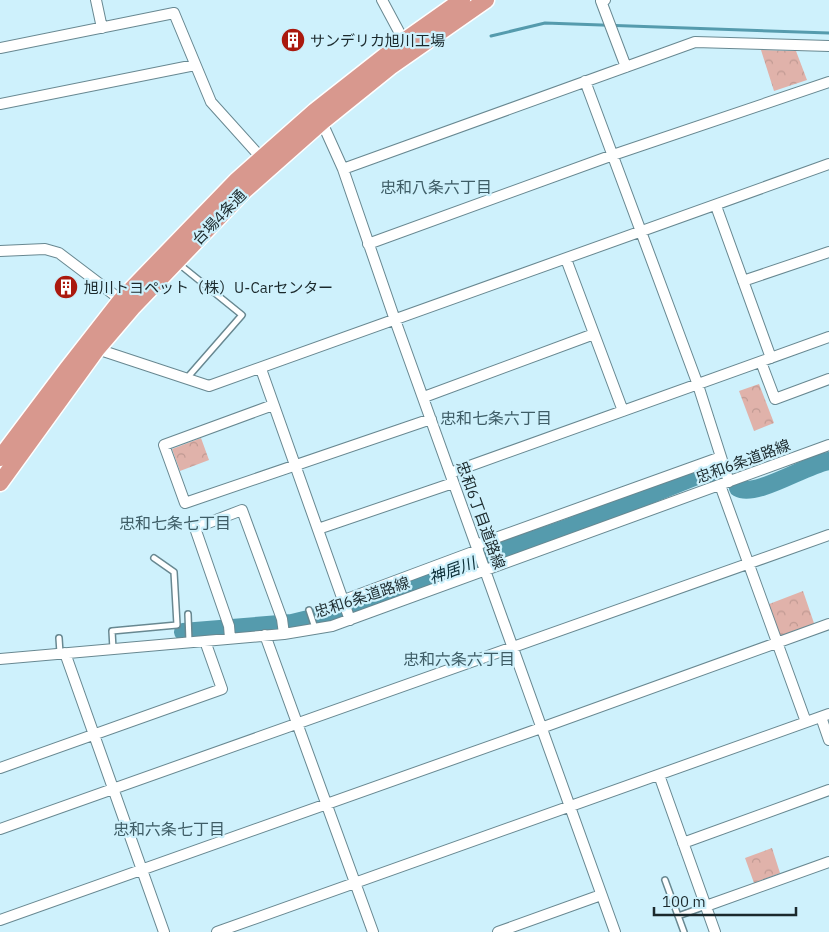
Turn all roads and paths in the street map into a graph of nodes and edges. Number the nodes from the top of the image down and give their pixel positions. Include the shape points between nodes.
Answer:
1 (96, 0) edge
2 (382, 0) edge
3 (605, 0) edge
4 (475, 1) edge
5 (102, 28) junction
6 (404, 41) junction
7 (829, 46) edge
8 (0, 48) edge
9 (195, 65) junction
10 (626, 67) junction
11 (585, 81) junction
12 (829, 82) edge
13 (0, 104) edge
14 (319, 116) junction
15 (613, 155) junction
16 (265, 163) junction
17 (829, 164) edge
18 (343, 169) junction
19 (716, 206) junction
20 (641, 232) junction
21 (368, 244) junction
22 (0, 251) edge
23 (829, 252) edge
24 (171, 258) junction
25 (566, 259) junction
26 (743, 281) junction
27 (127, 304) junction
28 (395, 320) junction
29 (594, 334) junction
30 (829, 337) edge
31 (91, 347) junction
32 (766, 360) junction
33 (260, 369) junction
34 (187, 379) junction
35 (829, 379) edge
36 (698, 384) junction
37 (424, 397) junction
38 (273, 405) junction
39 (623, 411) junction
40 (432, 419) junction
41 (829, 445) edge
42 (5, 454) edge
43 (721, 457) junction
44 (296, 466) junction
45 (452, 478) junction
46 (0, 483) edge
47 (725, 483) junction
48 (318, 529) junction
49 (829, 535) edge
50 (480, 556) junction
51 (154, 558) dead end
52 (749, 563) junction
53 (347, 609) junction
54 (310, 612) dead end
55 (188, 614) dead end
56 (829, 624) edge
57 (314, 626) junction
58 (283, 627) junction
59 (230, 633) junction
60 (265, 635) junction
61 (59, 638) dead end
62 (189, 639) junction
63 (205, 641) junction
64 (778, 643) junction
65 (112, 646) junction
66 (512, 646) junction
67 (61, 652) junction
68 (0, 659) edge
69 (825, 716) edge
70 (806, 722) junction
71 (298, 723) junction
72 (541, 728) junction
73 (92, 734) junction
74 (829, 740) edge
75 (0, 768) edge
76 (660, 775) junction
77 (113, 789) junction
78 (829, 790) edge
79 (327, 804) junction
80 (569, 807) junction
81 (0, 829) edge
82 (683, 843) junction
83 (829, 862) edge
84 (142, 870) junction
85 (665, 880) dead end
86 (355, 884) junction
87 (601, 895) junction
88 (706, 906) junction
89 (678, 916) junction
90 (0, 920) edge
91 (164, 932) edge
92 (217, 932) edge
93 (373, 932) edge
94 (498, 932) edge
95 (615, 932) edge
96 (684, 932) edge
97 (715, 932) edge

1 - 5 street
2 - 6 street
3 - 10 street via 601,1
4 - 6 highway, 台場4条通
4 - 14 highway, 台場4条通 via 390,67
5 - 8 street
5 - 9 street via 174,13
6 - 14 highway, 台場4条通
7 - 10 street via 695,42
9 - 13 street
9 - 16 street via 211,102
10 - 11 street
11 - 15 street
11 - 18 street
12 - 15 street
14 - 16 highway, 台場4条通
14 - 18 street, 忠和6丁目道路線
15 - 20 street
15 - 21 street
16 - 24 highway, 台場4条通 via 245,190
17 - 19 street
18 - 21 street, 忠和6丁目道路線
19 - 20 street
19 - 26 street
20 - 25 street
20 - 36 street
21 - 28 street, 忠和6丁目道路線
22 - 27 street via 45,249 59,253
23 - 26 street
24 - 27 highway, 台場4条通
24 - 34 lane via 242,315
25 - 28 street
25 - 29 street
26 - 32 street
27 - 31 highway, 台場4条通
28 - 33 street
28 - 37 street, 忠和6丁目道路線
29 - 37 street
29 - 39 street
30 - 32 street
31 - 34 street
31 - 42 highway, 台場4条通
32 - 35 street via 775,398
32 - 36 street
33 - 34 street via 210,386
33 - 38 street
36 - 39 street
36 - 43 street
37 - 40 street, 忠和6丁目道路線
38 - 44 street
38 - 44 street via 164,445 185,503
39 - 45 street
40 - 44 street
40 - 45 street, 忠和6丁目道路線
41 - 47 street, 忠和6条道路線
42 - 46 highway, 台場4条通
43 - 47 street
43 - 50 street
44 - 48 street
45 - 48 street
45 - 50 street, 忠和6丁目道路線
47 - 50 street, 忠和6条道路線
47 - 52 street
48 - 53 street
49 - 52 street
50 - 53 street
50 - 53 street, 忠和6条道路線
50 - 66 street, 忠和6丁目道路線
51 - 65 lane via 174,572 177,626 112,631
52 - 64 street
52 - 66 street
53 - 57 street, 忠和6条道路線 via 332,626
54 - 57 lane
55 - 62 lane
56 - 64 street
57 - 58 street, 忠和6条道路線
58 - 59 street via 242,510 195,528
58 - 60 street, 忠和6条道路線
59 - 60 street, 忠和6条道路線
59 - 63 street, 忠和6条道路線
60 - 71 street
61 - 67 lane
62 - 63 street, 忠和6条道路線
62 - 65 street, 忠和6条道路線
63 - 73 street via 222,689
64 - 70 street
64 - 72 street
65 - 67 street, 忠和6条道路線
66 - 71 street
66 - 72 street, 忠和6丁目道路線
67 - 68 street, 忠和6条道路線
67 - 73 street
69 - 70 street
69 - 74 street
70 - 76 street
71 - 77 street
71 - 79 street
72 - 79 street
72 - 80 street, 忠和6丁目道路線
73 - 75 street
73 - 77 street
76 - 80 street
76 - 82 street
77 - 81 street
77 - 84 street
78 - 82 street
79 - 84 street
79 - 86 street
80 - 86 street
80 - 87 street, 忠和6丁目道路線
82 - 88 street
83 - 88 street
84 - 90 street
84 - 91 street
85 - 89 lane
86 - 92 street
86 - 93 street
87 - 94 street
87 - 95 street, 忠和6丁目道路線
88 - 89 lane
88 - 97 street
89 - 96 lane

